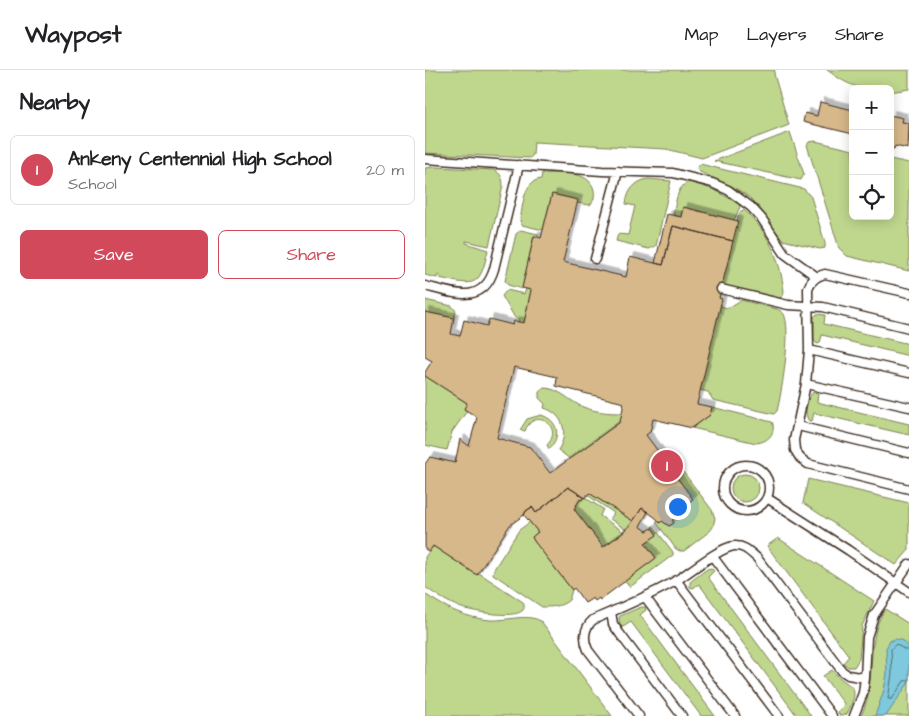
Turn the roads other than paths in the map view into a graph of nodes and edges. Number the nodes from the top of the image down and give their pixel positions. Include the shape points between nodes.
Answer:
1 (425, 159) edge
2 (519, 164) junction
3 (617, 171) junction
4 (595, 259) dead end
5 (817, 277) junction
6 (425, 286) edge
7 (721, 289) dead end
8 (909, 293) edge
9 (808, 306) junction
10 (909, 328) edge
11 (809, 350) junction
12 (909, 374) edge
13 (806, 384) junction
14 (909, 407) edge
15 (798, 426) junction
16 (909, 453) edge
17 (909, 489) edge
18 (767, 498) junction
19 (713, 557) junction
20 (909, 564) edge
21 (676, 580) junction
22 (896, 582) junction
23 (909, 592) edge
24 (645, 597) junction
25 (611, 612) junction
26 (865, 678) junction
27 (639, 716) edge
28 (682, 716) edge
29 (735, 716) edge
30 (779, 716) edge
31 (832, 716) edge
32 (854, 716) edge

1 - 2 lane
2 - 3 lane
2 - 6 lane via 489,281 470,294
3 - 4 lane
3 - 5 lane via 676,173 728,190 763,219 785,254
5 - 8 lane via 825,274
5 - 9 lane via 809,285
7 - 9 lane via 788,305
9 - 10 lane
9 - 11 lane
11 - 12 lane
11 - 13 lane
13 - 14 lane
13 - 15 lane
15 - 16 lane
15 - 17 lane via 795,450 808,464
18 - 18 lane via 765,476 754,467 739,466 724,482 725,497 741,511 756,509
18 - 22 lane
19 - 21 lane
19 - 26 lane via 735,546 749,551 842,671
19 - 31 lane
20 - 22 lane
21 - 24 lane
21 - 30 lane
22 - 23 lane
22 - 26 lane via 875,615 867,637
24 - 25 lane
24 - 29 lane
25 - 27 lane via 588,624 585,642
25 - 28 lane via 613,624
26 - 32 lane

